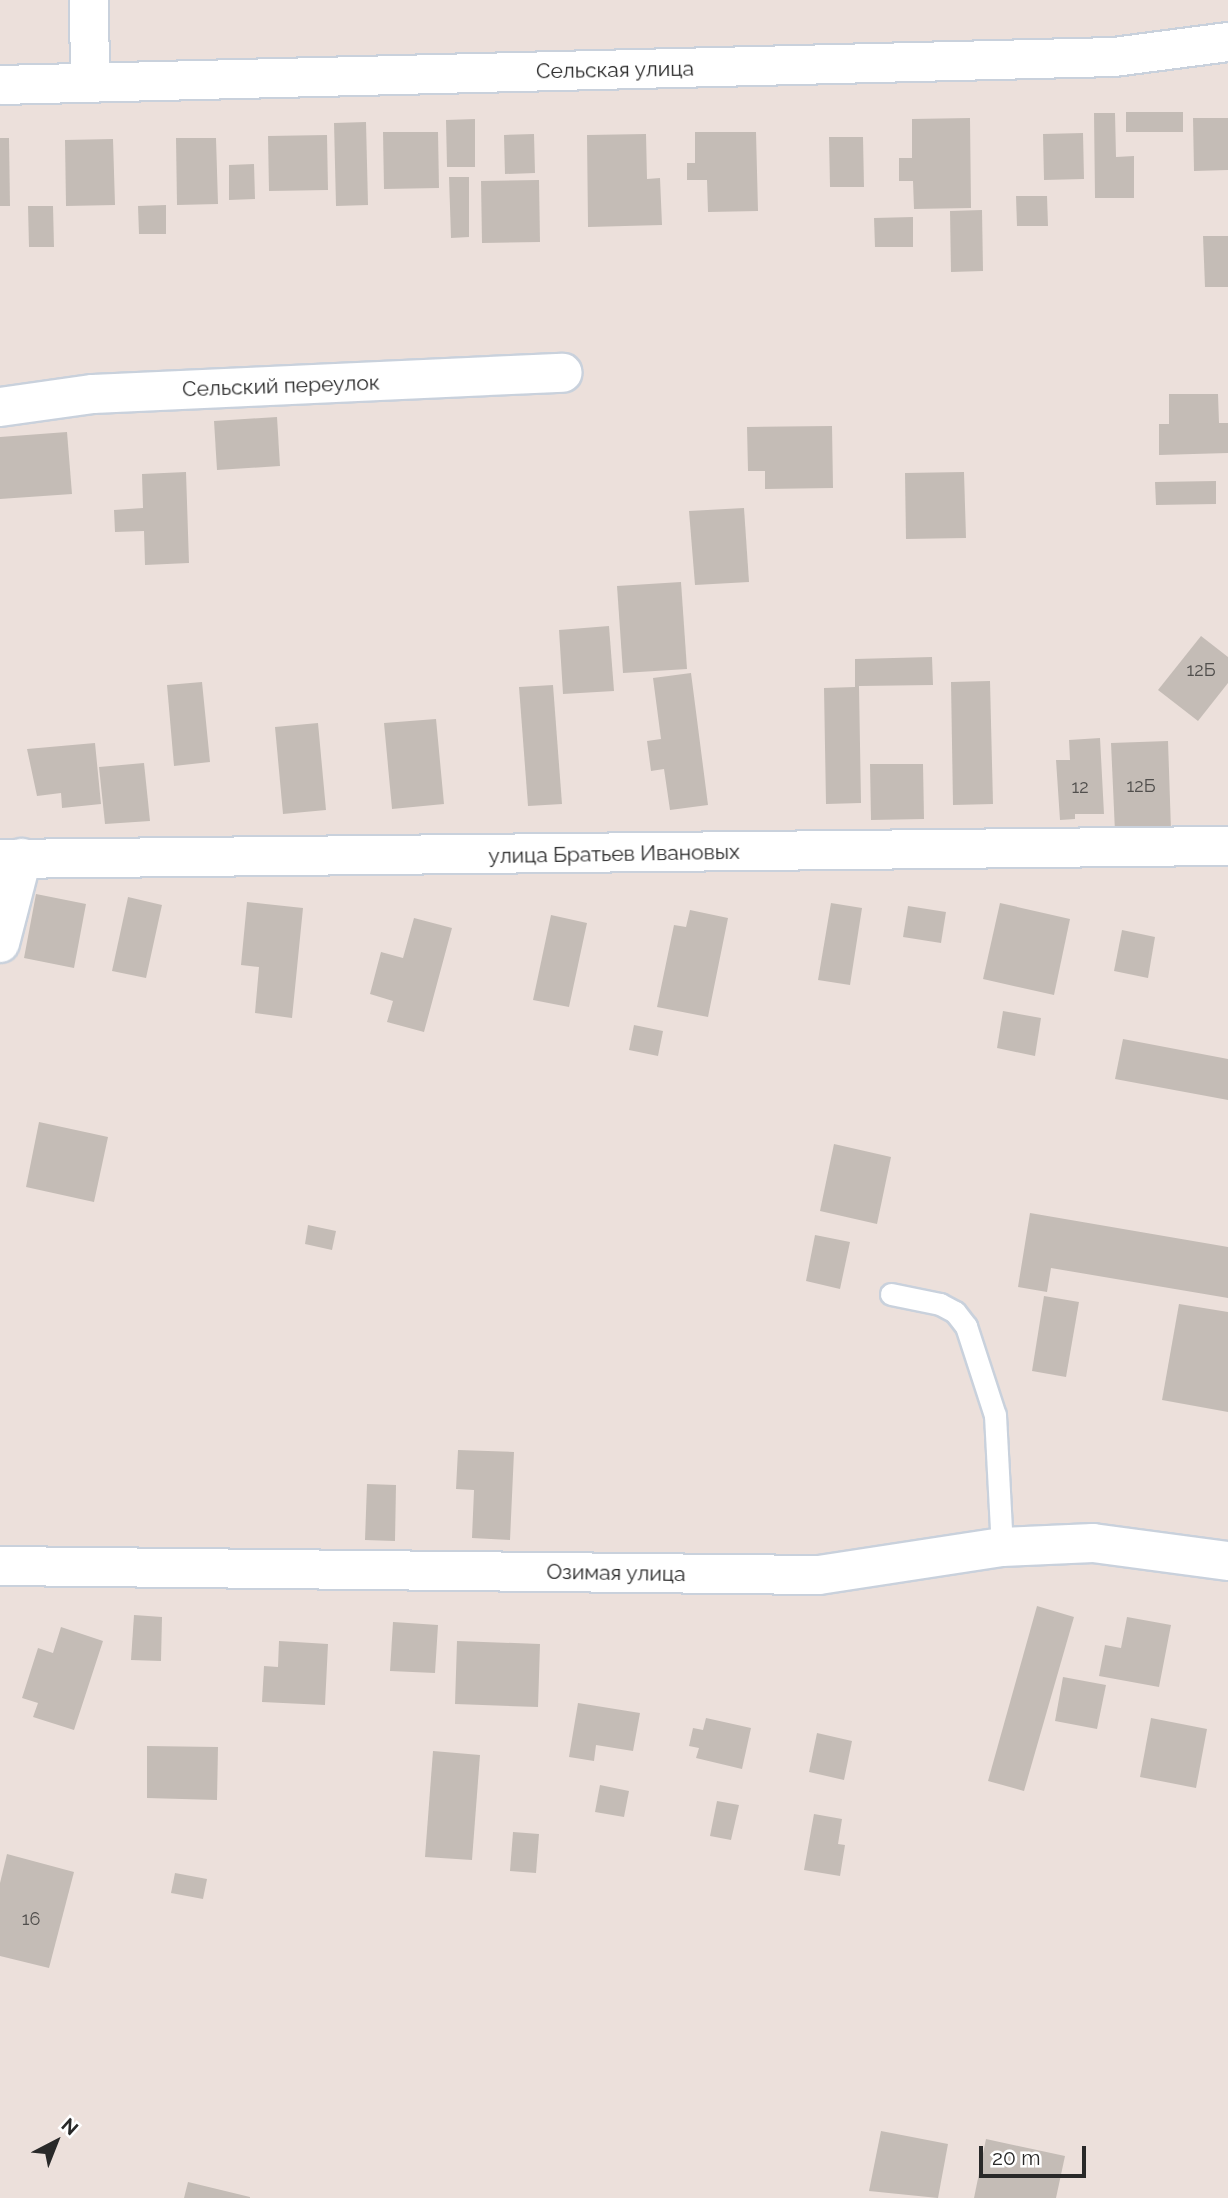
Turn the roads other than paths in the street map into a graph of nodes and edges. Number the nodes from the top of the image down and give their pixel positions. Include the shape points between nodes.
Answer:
1 (89, 0) edge
2 (1228, 42) edge
3 (90, 83) junction
4 (0, 85) edge
5 (563, 373) dead end
6 (0, 407) edge
7 (1228, 846) edge
8 (11, 859) edge
9 (0, 943) edge
10 (891, 1294) dead end
11 (1002, 1547) junction
12 (1228, 1561) edge
13 (0, 1566) edge

1 - 3 street
2 - 3 street, Сельская улица via 1114,57
3 - 4 street, Сельская улица
5 - 6 street, Сельский переулок via 93,394
7 - 8 street, улица Братьев Ивановых
8 - 9 street
10 - 11 lane via 940,1304 956,1312 966,1326 995,1415
11 - 12 street, Озимая улица via 1093,1543
11 - 13 street, Озимая улица via 819,1576

